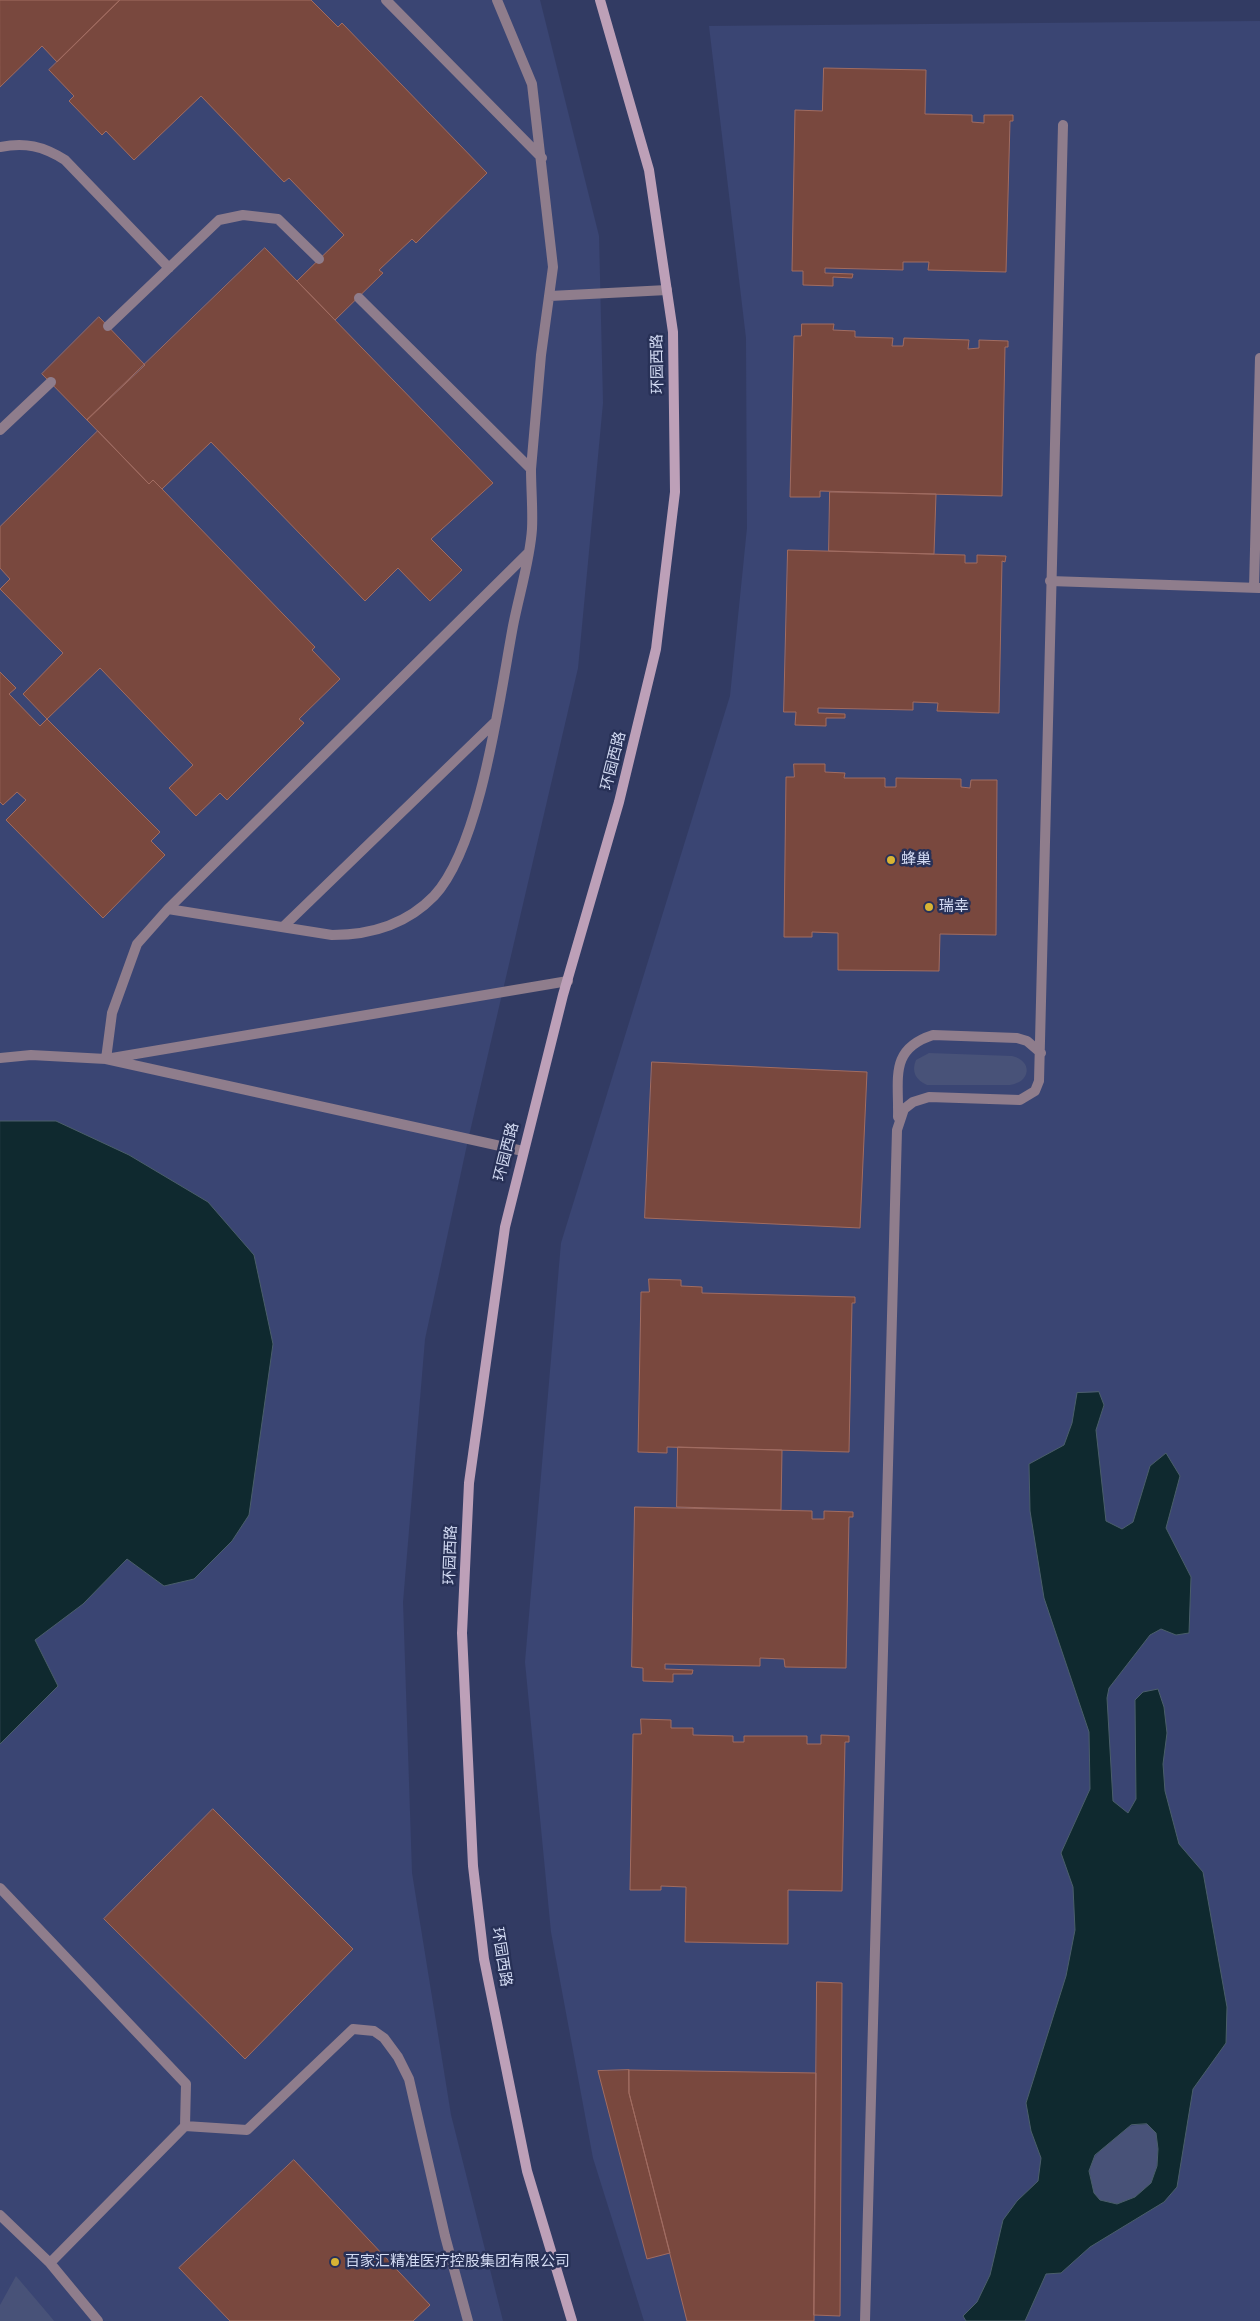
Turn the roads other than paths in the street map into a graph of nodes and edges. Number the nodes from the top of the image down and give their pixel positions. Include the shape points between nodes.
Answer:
1 (386, 0) edge
2 (498, 0) edge
3 (600, 0) edge
4 (1062, 125) dead end
5 (0, 147) edge
6 (542, 158) junction
7 (319, 259) dead end
8 (169, 268) junction
9 (667, 290) junction
10 (550, 296) junction
11 (358, 298) dead end
12 (108, 326) dead end
13 (1260, 358) edge
14 (50, 382) dead end
15 (0, 430) edge
16 (531, 469) junction
17 (528, 553) junction
18 (1050, 581) junction
19 (1257, 588) edge
20 (495, 722) junction
21 (168, 909) junction
22 (284, 926) junction
23 (568, 981) junction
24 (1041, 1053) junction
25 (0, 1058) edge
26 (106, 1059) junction
27 (897, 1130) junction
28 (522, 1151) junction
29 (0, 1888) edge
30 (185, 2126) junction
31 (0, 2215) edge
32 (50, 2263) junction
33 (98, 2321) edge
34 (468, 2321) edge
35 (572, 2321) edge
36 (865, 2321) edge

1 - 6 lane
2 - 6 lane via 532,84
3 - 9 street, 环园西路 via 649,170
4 - 18 lane
5 - 8 lane via 32,144 65,160
6 - 10 lane via 553,267
7 - 8 lane via 278,219 242,215 219,220
8 - 12 lane
9 - 10 lane
9 - 23 street, 环园西路 via 673,332 675,492 656,649 619,802
10 - 16 lane via 541,355
11 - 16 lane
13 - 19 lane
14 - 15 lane
16 - 17 lane via 532,530
17 - 20 lane
17 - 21 lane
18 - 19 lane
18 - 24 lane
20 - 22 lane
20 - 22 lane via 466,834 449,875 434,895 396,924 375,932 332,935
21 - 22 lane
21 - 26 lane via 137,944 112,1013
23 - 26 lane
23 - 28 street, 环园西路
24 - 27 lane via 1039,1081 1028,1097 1020,1100 920,1098 904,1109
24 - 27 lane via 1027,1041 1017,1038 933,1035 920,1039 901,1056
25 - 26 lane via 31,1055
26 - 28 lane
27 - 36 lane
28 - 35 street, 环园西路 via 505,1227 469,1483 462,1633 467,1759 473,1866 484,1959 527,2171
29 - 30 lane via 186,2084
30 - 32 lane
30 - 34 lane via 247,2130 354,2029 374,2031 391,2047 409,2079
31 - 32 lane
32 - 33 lane

